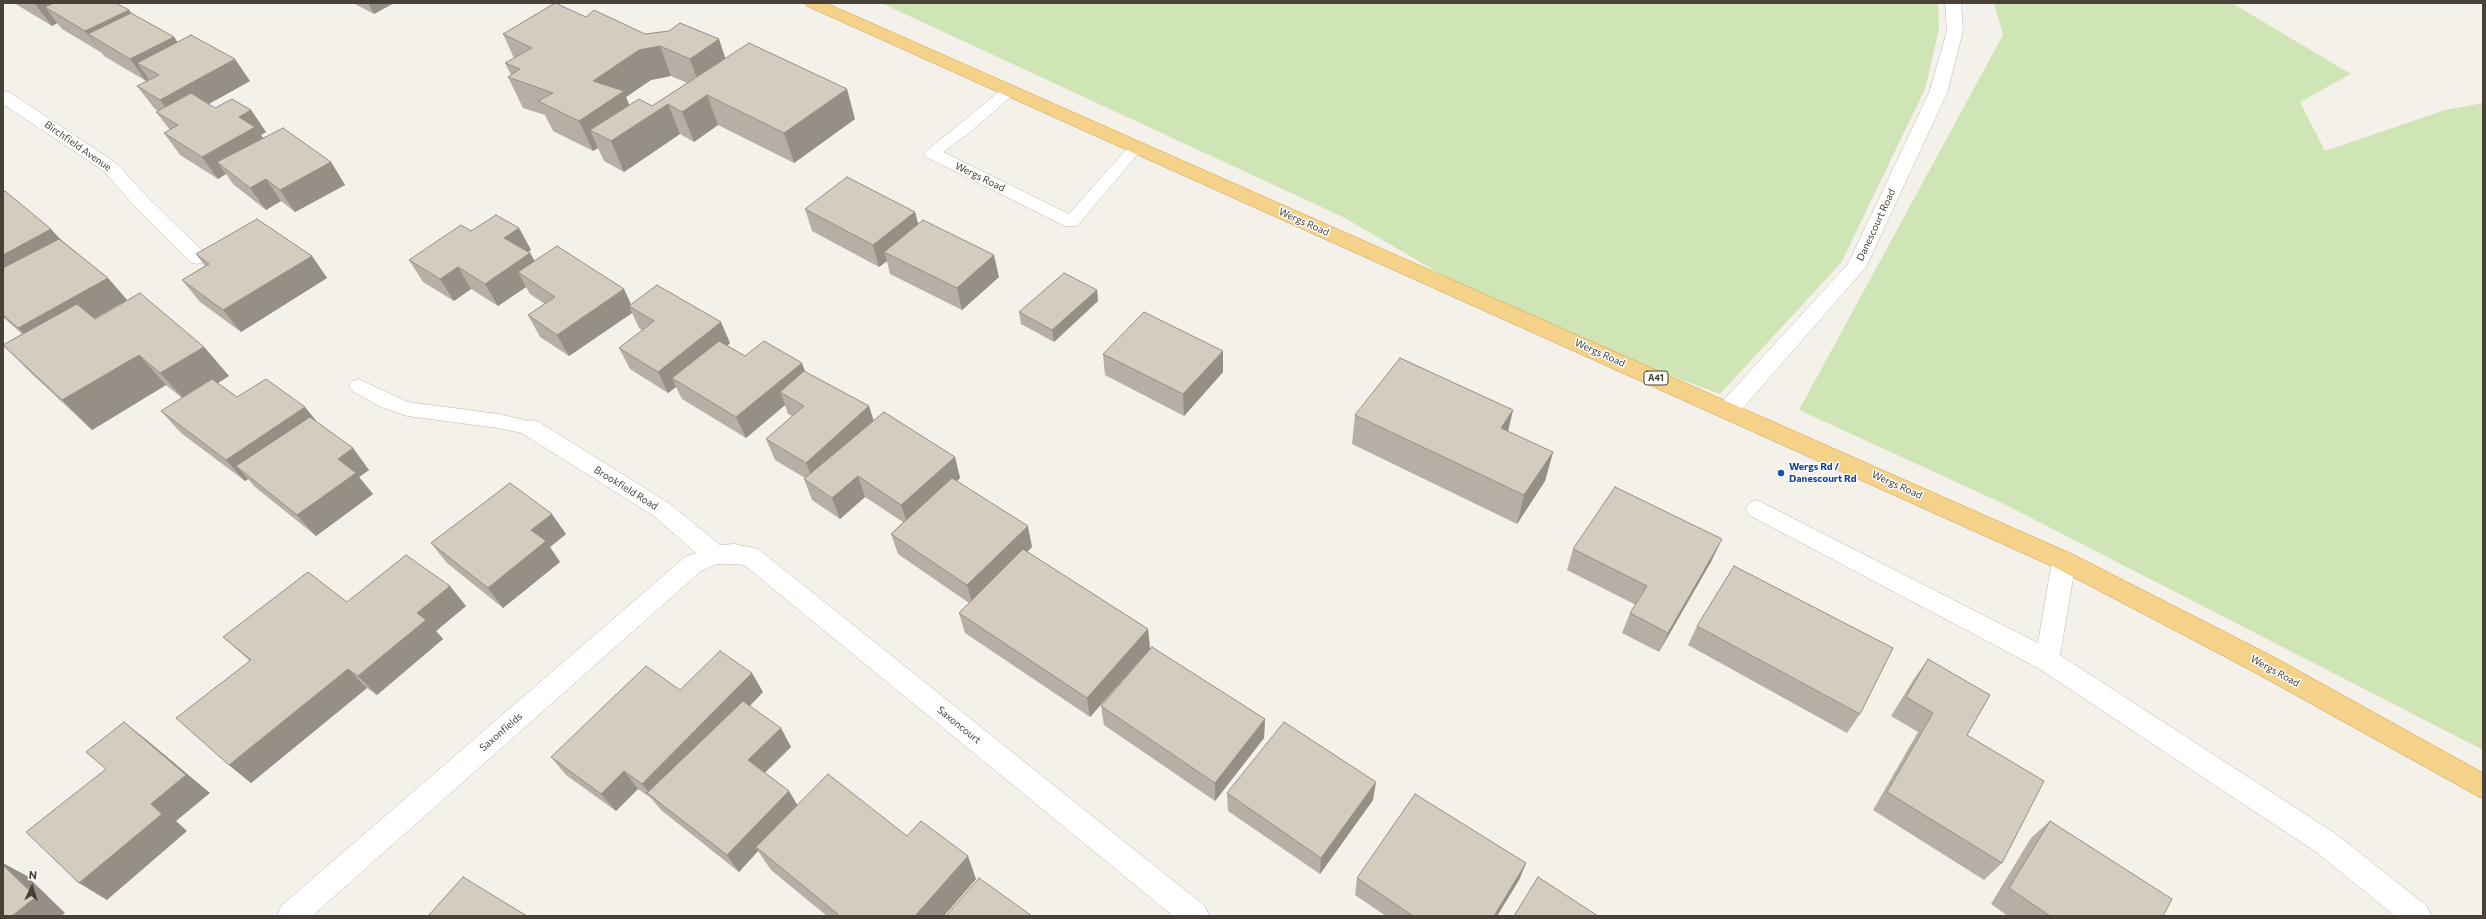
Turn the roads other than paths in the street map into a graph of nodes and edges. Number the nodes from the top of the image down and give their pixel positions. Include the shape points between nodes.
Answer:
1 (813, 3) edge
2 (1953, 3) edge
3 (1010, 90) junction
4 (3, 96) edge
5 (1136, 147) junction
6 (197, 257) edge
7 (358, 386) dead end
8 (1728, 410) junction
9 (531, 428) joint
10 (1756, 509) dead end
11 (715, 555) junction
12 (2064, 561) junction
13 (2047, 660) junction
14 (2483, 787) edge
15 (292, 916) edge
16 (1195, 916) edge
17 (2417, 916) edge

1 - 3 highway, Wergs Road / A41
2 - 8 street, Danescourt Road via 1955,30 1938,93 1856,267
3 - 5 highway, Wergs Road / A41
3 - 5 lane, Wergs Road via 963,131 932,153 1071,222
4 - 6 street, Birchfield Avenue via 110,167 144,206
5 - 8 highway, Wergs Road / A41
7 - 9 lane via 387,402 407,409 498,420
8 - 12 highway, Wergs Road / A41
9 - 11 street, Brookfield Road via 662,510
10 - 13 street
11 - 15 street, Saxonfields via 693,564
11 - 16 street, Saxoncourt via 750,556
12 - 13 street
12 - 14 highway, Wergs Road / A41 via 2263,664
13 - 17 street via 2326,843

